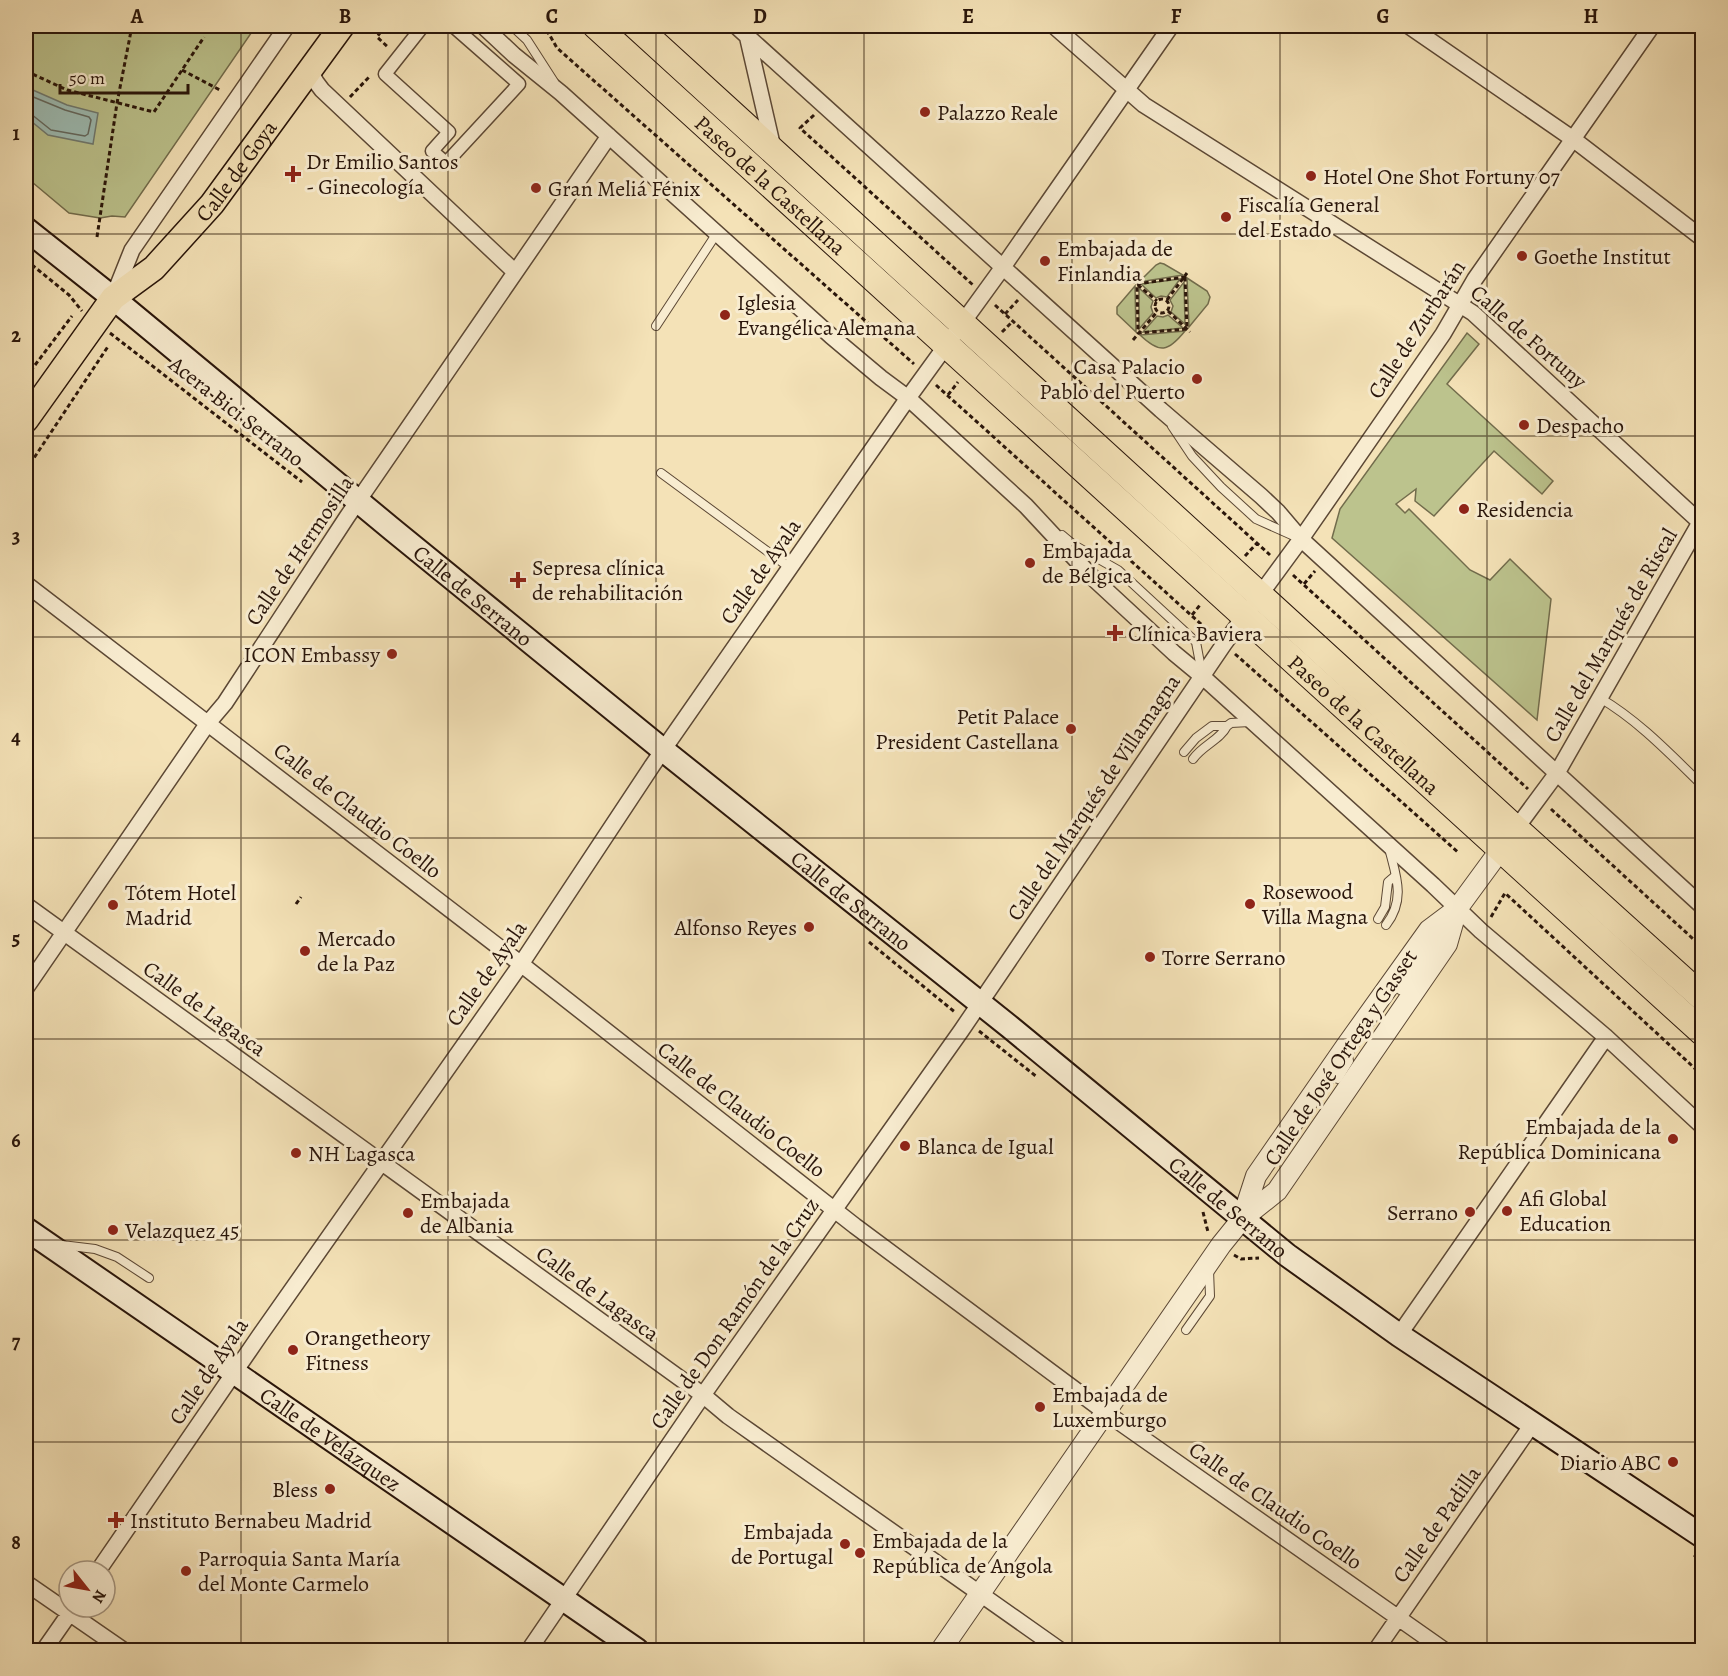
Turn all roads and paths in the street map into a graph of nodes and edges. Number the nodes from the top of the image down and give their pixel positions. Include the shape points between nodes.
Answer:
1 (132, 26) edge
2 (287, 26) edge
3 (342, 26) edge
4 (385, 26) edge
5 (423, 26) edge
6 (453, 26) edge
7 (483, 26) edge
8 (512, 26) edge
9 (540, 26) edge
10 (596, 26) edge
11 (636, 26) edge
12 (1054, 26) edge
13 (1171, 26) edge
14 (1409, 26) edge
15 (1652, 26) edge
16 (741, 30) edge
17 (204, 37) dead end
18 (394, 52) dead end
19 (182, 70) junction
20 (310, 70) junction
21 (26, 71) edge
22 (1127, 89) junction
23 (220, 90) dead end
24 (561, 93) junction
25 (117, 103) junction
26 (800, 128) dead end
27 (609, 136) junction
28 (1573, 139) junction
29 (773, 150) junction
30 (26, 230) edge
31 (717, 233) junction
32 (97, 237) dead end
33 (1702, 238) edge
34 (26, 260) edge
35 (1003, 267) junction
36 (515, 272) junction
37 (1186, 275) junction
38 (1132, 280) dead end
39 (1137, 284) junction
40 (983, 294) junction
41 (113, 298) junction
42 (1167, 300) junction
43 (1156, 301) junction
44 (1461, 303) junction
45 (78, 308) dead end
46 (1168, 311) junction
47 (1157, 312) junction
48 (72, 316) dead end
49 (961, 323) junction
50 (656, 326) dead end
51 (1189, 331) junction
52 (1138, 333) junction
53 (114, 336) dead end
54 (1133, 340) dead end
55 (946, 344) junction
56 (109, 345) dead end
57 (924, 374) junction
58 (26, 377) edge
59 (908, 398) junction
60 (26, 420) edge
61 (26, 470) edge
62 (661, 473) dead end
63 (304, 484) dead end
64 (358, 501) junction
65 (1026, 506) junction
66 (1702, 522) edge
67 (1301, 539) junction
68 (1282, 566) junction
69 (790, 568) junction
70 (26, 584) edge
71 (1260, 595) junction
72 (1245, 616) junction
73 (1224, 644) junction
74 (1203, 677) junction
75 (1600, 698) junction
76 (1252, 722) junction
77 (208, 723) junction
78 (1227, 726) junction
79 (663, 750) junction
80 (1184, 752) dead end
81 (1193, 759) dead end
82 (1557, 773) junction
83 (1702, 785) edge
84 (1538, 798) junction
85 (1508, 839) junction
86 (1388, 845) junction
87 (1459, 853) dead end
88 (1395, 876) junction
89 (301, 897) dead end
90 (296, 904) dead end
91 (26, 905) edge
92 (1702, 906) edge
93 (1457, 909) junction
94 (1491, 917) dead end
95 (1378, 919) dead end
96 (1386, 925) dead end
97 (63, 932) junction
98 (1702, 947) edge
99 (521, 964) junction
100 (26, 988) edge
101 (1400, 990) dead end
102 (1702, 998) edge
103 (980, 1004) junction
104 (1702, 1032) edge
105 (1606, 1037) junction
106 (1346, 1046) junction
107 (1702, 1075) edge
108 (1338, 1079) dead end
109 (1702, 1126) edge
110 (380, 1163) junction
111 (835, 1210) junction
112 (1242, 1219) junction
113 (26, 1229) edge
114 (46, 1243) junction
115 (1209, 1263) junction
116 (149, 1278) dead end
117 (1186, 1330) dead end
118 (1400, 1335) junction
119 (234, 1372) junction
120 (703, 1395) junction
121 (1106, 1412) junction
122 (1533, 1423) junction
123 (1702, 1536) edge
124 (106, 1559) edge
125 (26, 1583) edge
126 (979, 1595) junction
127 (564, 1600) junction
128 (57, 1602) edge
129 (65, 1619) edge
130 (83, 1619) edge
131 (1398, 1619) junction
132 (44, 1650) edge
133 (123, 1650) edge
134 (529, 1650) edge
135 (637, 1650) edge
136 (941, 1650) edge
137 (1059, 1650) edge
138 (1376, 1650) edge
139 (1444, 1650) edge

1 - 25 path
2 - 41 street, Calle de Goya via 132,250
3 - 20 main road, Calle de Goya
4 - 18 path via 377,37
5 - 6 street via 385,74 449,132 432,151 446,163 519,84
7 - 24 street
8 - 24 lane via 527,40
9 - 57 path via 557,48
10 - 55 highway, Paseo de la Castellana
11 - 29 highway, Paseo de la Castellana
12 - 22 street, Calle de Fortuny
13 - 22 street
14 - 28 street
15 - 28 street, Calle de Zurbarán
16 - 29 street, Paseo de la Castellana
16 - 35 street, Paseo de la Castellana
17 - 19 path
19 - 23 path
19 - 25 path via 153,112
20 - 36 street via 322,90
20 - 41 main road, Calle de Goya via 212,204 154,268
21 - 25 path via 68,90
22 - 35 street
22 - 44 street, Calle de Fortuny via 1144,105
24 - 27 street
25 - 32 path
26 - 40 path
27 - 31 street
27 - 36 street, Calle de Hermosilla
28 - 33 street
28 - 44 street, Calle de Zurbarán
29 - 49 highway, Paseo de la Castellana
30 - 41 main road, Calle de Serrano
31 - 50 lane
31 - 59 street via 831,336
34 - 45 path via 69,295
35 - 40 street
35 - 67 street, Paseo de la Castellana via 1278,512
36 - 64 street, Calle de Hermosilla
37 - 39 path
37 - 42 path
37 - 51 path
38 - 39 path
39 - 43 path
39 - 52 path
40 - 49 street
40 - 68 path
41 - 60 main road, Calle de Goya
41 - 64 main road, Calle de Serrano
42 - 43 path
42 - 46 path
43 - 47 path
44 - 66 street, Calle de Fortuny
44 - 67 street, Calle de Zurbarán
46 - 47 path
46 - 51 path
47 - 52 path
48 - 58 path
49 - 55 street
49 - 71 highway, Paseo de la Castellana
51 - 52 path
52 - 54 path
53 - 63 path, Acera Bici Serrano
55 - 57 street
55 - 72 highway, Paseo de la Castellana
56 - 61 path
57 - 59 street
57 - 73 path
59 - 65 street
59 - 69 street, Calle de Ayala
62 - 69 lane
64 - 77 street, Calle de Hermosilla
64 - 79 main road, Calle de Serrano
65 - 74 street via 1094,579
65 - 74 lane via 1074,545 1118,570 1196,642
66 - 75 street, Calle del Marqués de Riscal
67 - 68 street, Calle de Zurbarán
67 - 82 street, Paseo de la Castellana
68 - 71 street, Calle del Marqués de Villamagna
68 - 84 path
69 - 79 street, Calle de Ayala
70 - 77 street, Calle de Claudio Coello
71 - 72 street, Calle del Marqués de Villamagna
71 - 85 highway, Paseo de la Castellana
72 - 73 street, Calle del Marqués de Villamagna
72 - 85 highway, Paseo de la Castellana
73 - 74 street, Calle del Marqués de Villamagna
73 - 87 path
74 - 76 street
74 - 103 street, Calle del Marqués de Villamagna
75 - 82 street, Calle del Marqués de Riscal
75 - 83 lane via 1644,730
76 - 78 lane
76 - 86 street
77 - 97 street, Calle de Hermosilla
77 - 99 street, Calle de Claudio Coello
78 - 80 lane via 1212,726
78 - 81 lane
79 - 99 street, Calle de Ayala
79 - 103 main road, Calle de Serrano
82 - 84 street, Calle de José Ortega y Gasset
82 - 92 street, Paseo de la Castellana
84 - 85 street, Calle de José Ortega y Gasset
84 - 98 path
85 - 93 street, Calle de José Ortega y Gasset
85 - 102 highway, Paseo de la Castellana
85 - 104 highway, Paseo de la Castellana
86 - 88 lane
86 - 93 street
88 - 95 lane via 1388,882
88 - 96 lane via 1399,884 1397,903
89 - 90 path
91 - 97 street, Calle de Lagasca
93 - 101 lane
93 - 105 street
93 - 106 street, Calle de José Ortega y Gasset via 1429,930
93 - 112 street, Calle de José Ortega y Gasset via 1447,944 1277,1191
94 - 107 path via 1505,893
97 - 100 street, Calle de Hermosilla
97 - 110 street, Calle de Lagasca
99 - 110 street, Calle de Ayala
99 - 111 street, Calle de Claudio Coello
103 - 111 street, Calle de Don Ramón de la Cruz
103 - 112 main road, Calle de Serrano
105 - 109 street
105 - 118 street
106 - 108 lane via 1348,1060
106 - 112 street, Calle de José Ortega y Gasset via 1256,1176
110 - 119 street, Calle de Ayala
110 - 120 street, Calle de Lagasca
111 - 120 street, Calle de Don Ramón de la Cruz
111 - 121 street, Calle de Claudio Coello
112 - 115 street, Calle de José Ortega y Gasset
112 - 118 main road, Calle de Serrano
113 - 114 main road, Calle de Velázquez
114 - 116 lane via 117,1257
114 - 119 main road, Calle de Velázquez
115 - 117 lane via 1210,1296
115 - 121 street, Calle de José Ortega y Gasset
118 - 122 main road, Calle de Serrano
119 - 124 street, Calle de Ayala
119 - 127 main road, Calle de Velázquez
120 - 126 street, Calle de Lagasca
120 - 127 street, Calle de Don Ramón de la Cruz
121 - 126 street, Calle de José Ortega y Gasset
121 - 131 street, Calle de Claudio Coello
122 - 123 main road, Calle de Serrano
122 - 131 street, Calle de Padilla
125 - 128 street
126 - 136 street, Calle de José Ortega y Gasset
126 - 137 street, Calle de Lagasca
127 - 134 street, Calle de Don Ramón de la Cruz
127 - 135 main road, Calle de Velázquez
129 - 132 street
130 - 133 street
131 - 138 street, Calle de Padilla
131 - 139 street, Calle de Claudio Coello

